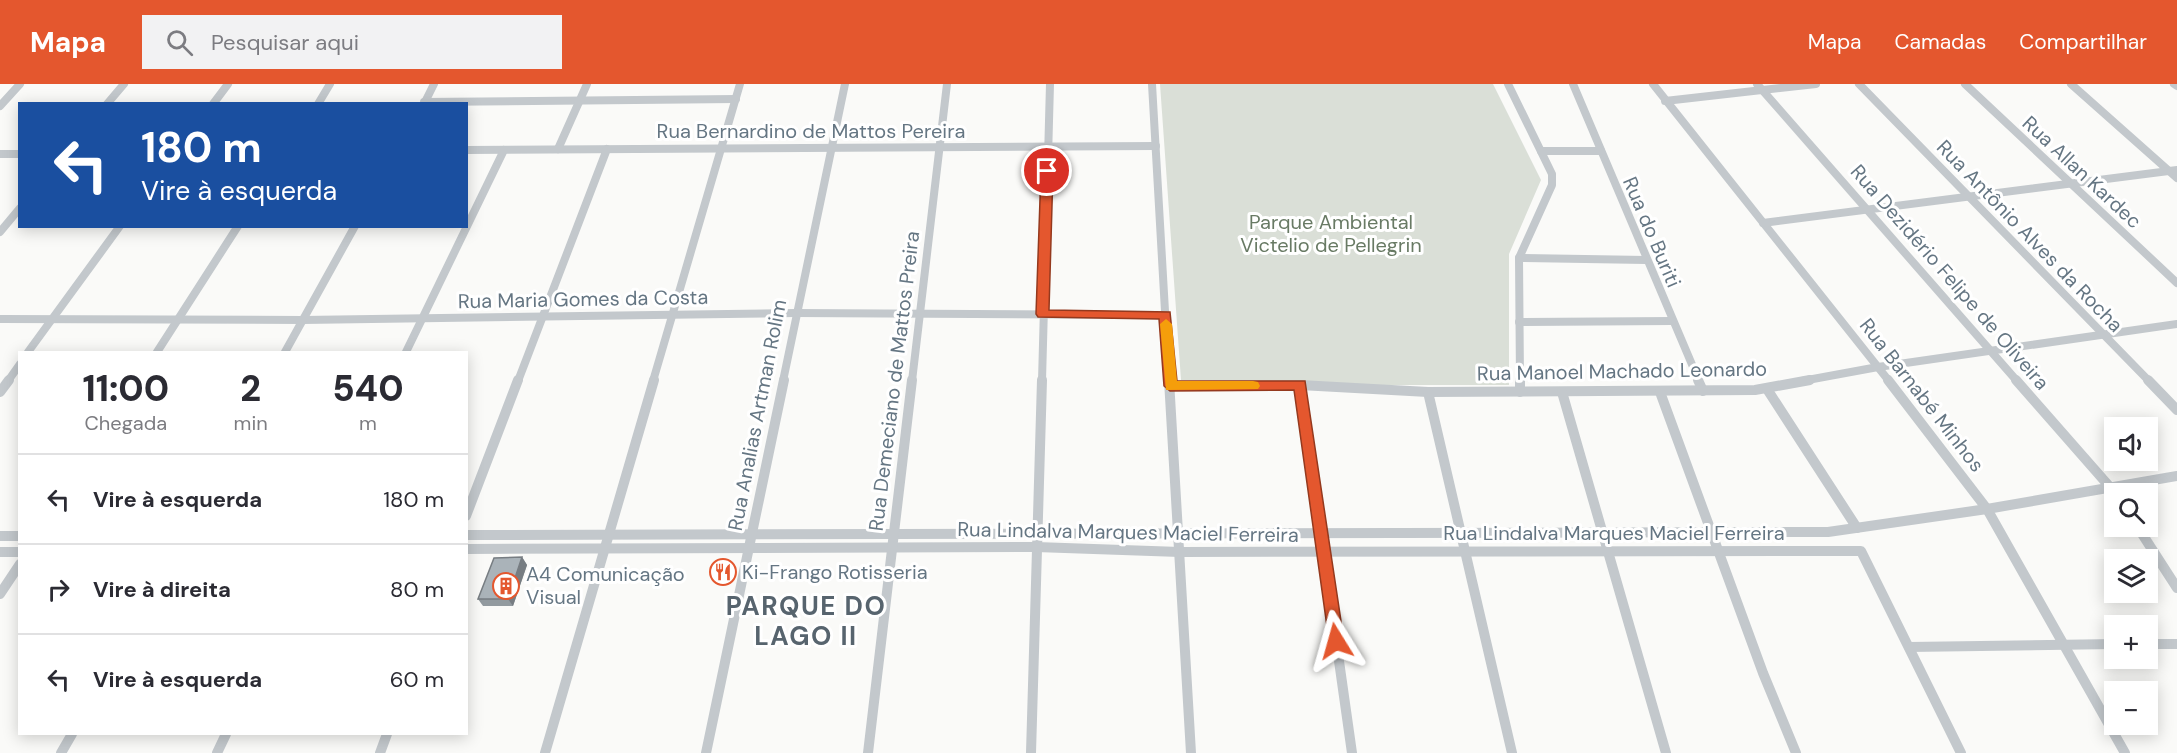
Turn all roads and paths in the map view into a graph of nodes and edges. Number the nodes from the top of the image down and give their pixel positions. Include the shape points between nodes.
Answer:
1 (20, 84) edge
2 (124, 84) edge
3 (228, 84) edge
4 (330, 84) edge
5 (434, 84) edge
6 (587, 84) edge
7 (740, 84) edge
8 (845, 84) edge
9 (947, 84) edge
10 (1050, 84) edge
11 (1152, 84) edge
12 (1508, 84) edge
13 (1573, 84) edge
14 (1653, 84) edge
15 (1816, 84) edge
16 (1859, 84) edge
17 (1965, 84) edge
18 (2071, 84) edge
19 (1759, 87) edge
20 (736, 99) junction
21 (1665, 101) junction
22 (109, 102) edge
23 (214, 102) edge
24 (319, 102) edge
25 (425, 102) edge
26 (579, 102) junction
27 (468, 103) edge
28 (0, 106) edge
29 (1156, 146) junction
30 (831, 147) junction
31 (939, 147) junction
32 (1048, 147) junction
33 (722, 148) junction
34 (558, 149) junction
35 (607, 149) junction
36 (468, 150) edge
37 (504, 150) junction
38 (1541, 151) junction
39 (1601, 151) junction
40 (0, 154) edge
41 (18, 154) edge
42 (2173, 170) edge
43 (2177, 178) edge
44 (2070, 184) junction
45 (1971, 197) junction
46 (18, 210) edge
47 (1866, 210) junction
48 (1762, 223) junction
49 (468, 226) edge
50 (119, 228) edge
51 (237, 228) edge
52 (354, 228) edge
53 (467, 228) edge
54 (0, 232) edge
55 (1518, 258) junction
56 (1646, 260) junction
57 (2177, 283) edge
58 (796, 313) junction
59 (919, 314) junction
60 (1043, 314) junction
61 (673, 315) junction
62 (1166, 315) junction
63 (543, 317) junction
64 (424, 318) junction
65 (0, 319) edge
66 (51, 319) junction
67 (178, 320) junction
68 (303, 320) junction
69 (1672, 321) junction
70 (1519, 322) junction
71 (2177, 324) edge
72 (2101, 334) junction
73 (1989, 350) junction
74 (29, 351) edge
75 (158, 351) edge
76 (286, 351) edge
77 (407, 351) edge
78 (18, 367) edge
79 (1878, 367) junction
80 (1300, 385) junction
81 (1170, 386) junction
82 (1767, 389) junction
83 (1703, 391) junction
84 (0, 392) edge
85 (1428, 392) junction
86 (1520, 392) junction
87 (1562, 392) junction
88 (1660, 392) junction
89 (2177, 410) edge
90 (2177, 476) edge
91 (2108, 483) edge
92 (2146, 483) edge
93 (2104, 491) edge
94 (1987, 509) junction
95 (468, 511) edge
96 (1857, 528) junction
97 (1711, 531) junction
98 (1179, 532) junction
99 (1602, 532) junction
100 (894, 533) junction
101 (1037, 533) junction
102 (1460, 533) junction
103 (1322, 534) junction
104 (609, 535) junction
105 (751, 535) junction
106 (0, 536) edge
107 (18, 536) edge
108 (468, 536) edge
109 (2144, 537) edge
110 (1036, 547) junction
111 (748, 548) junction
112 (892, 548) junction
113 (468, 549) edge
114 (604, 549) junction
115 (1464, 550) junction
116 (1609, 550) junction
117 (1717, 550) junction
118 (0, 552) edge
119 (18, 552) edge
120 (1180, 552) junction
121 (1324, 552) junction
122 (18, 567) edge
123 (2177, 588) edge
124 (0, 594) edge
125 (2064, 644) junction
126 (2104, 644) edge
127 (2158, 644) edge
128 (2177, 644) edge
129 (1909, 647) junction
130 (71, 735) edge
131 (226, 735) edge
132 (387, 735) edge
133 (61, 753) edge
134 (217, 753) edge
135 (380, 753) edge
136 (545, 753) edge
137 (706, 753) edge
138 (868, 753) edge
139 (1031, 753) edge
140 (1191, 753) edge
141 (1352, 753) edge
142 (1512, 753) edge
143 (1666, 753) edge
144 (1796, 753) edge
145 (1961, 753) edge
146 (2125, 753) edge

1 - 28 street
2 - 22 street
3 - 23 street
4 - 24 street
5 - 25 street
6 - 26 street
7 - 20 street
8 - 30 street, Rua Analias Artman Rolim
9 - 31 street, Rua Demeciano de Mattos Preira
10 - 32 street
11 - 29 street
12 - 38 street
13 - 39 street, Rua do Buriti
14 - 21 street, Rua Barnabé Minhos
15 - 19 street
16 - 45 street, Rua Antônio Alves da Rocha
17 - 44 street, Rua Allan Kardec
18 - 42 street
19 - 21 street
19 - 47 street, Rua Dezidério Felipe de Oliveira
20 - 26 street
20 - 33 street
21 - 48 street, Rua Barnabé Minhos
26 - 27 street
26 - 34 street
29 - 32 street, Rua Bernardino de Mattos Pereira
29 - 62 street
30 - 31 street, Rua Bernardino de Mattos Pereira
30 - 33 street, Rua Bernardino de Mattos Pereira
30 - 58 street, Rua Analias Artman Rolim
31 - 32 street, Rua Bernardino de Mattos Pereira
31 - 59 street, Rua Demeciano de Mattos Preira
32 - 60 street
33 - 35 street, Rua Bernardino de Mattos Pereira
33 - 61 street
34 - 35 street, Rua Bernardino de Mattos Pereira
34 - 37 street, Rua Bernardino de Mattos Pereira
35 - 63 street
36 - 37 street, Rua Bernardino de Mattos Pereira
37 - 49 street
38 - 39 street
38 - 55 street via 1552,174 1552,185
39 - 56 street, Rua do Buriti
40 - 41 street
42 - 43 street
42 - 44 street
44 - 45 street
44 - 57 street, Rua Allan Kardec
45 - 47 street
45 - 72 street, Rua Antônio Alves da Rocha
46 - 54 street
47 - 48 street
47 - 73 street, Rua Dezidério Felipe de Oliveira
48 - 79 street, Rua Barnabé Minhos
50 - 66 street
51 - 67 street
52 - 68 street
53 - 64 street
55 - 56 street
55 - 70 street
56 - 69 street, Rua do Buriti
58 - 59 street, Rua Maria Gomes da Costa
58 - 61 street, Rua Maria Gomes da Costa
58 - 105 street, Rua Analias Artman Rolim
59 - 60 street, Rua Maria Gomes da Costa
59 - 100 street, Rua Demeciano de Mattos Preira
60 - 62 street, Rua Maria Gomes da Costa
60 - 101 street
61 - 63 street, Rua Maria Gomes da Costa
61 - 104 street
62 - 81 street
63 - 64 street, Rua Maria Gomes da Costa
63 - 95 street
64 - 68 street, Rua Maria Gomes da Costa
64 - 77 street
65 - 66 street, Rua Maria Gomes da Costa
66 - 67 street, Rua Maria Gomes da Costa
66 - 74 street
67 - 68 street, Rua Maria Gomes da Costa
67 - 75 street
68 - 76 street
69 - 70 street
69 - 83 street, Rua do Buriti
70 - 86 street
71 - 72 street, Rua Manoel Machado Leonardo
72 - 73 street, Rua Manoel Machado Leonardo
72 - 89 street, Rua Antônio Alves da Rocha
73 - 79 street, Rua Manoel Machado Leonardo
73 - 91 street, Rua Dezidério Felipe de Oliveira
78 - 84 street
79 - 82 street, Rua Manoel Machado Leonardo
79 - 94 street, Rua Barnabé Minhos
80 - 81 street, Rua Manoel Machado Leonardo
80 - 85 street, Rua Manoel Machado Leonardo
80 - 103 street
81 - 98 street
82 - 83 street, Rua Manoel Machado Leonardo
82 - 96 street
83 - 88 street, Rua Manoel Machado Leonardo
85 - 86 street, Rua Manoel Machado Leonardo
85 - 102 street
86 - 87 street, Rua Manoel Machado Leonardo
87 - 88 street, Rua Manoel Machado Leonardo
87 - 99 street
88 - 97 street
90 - 92 street, Rua Lindalva Marques Maciel Ferreira
93 - 94 street, Rua Lindalva Marques Maciel Ferreira
94 - 96 street, Rua Lindalva Marques Maciel Ferreira
94 - 125 street, Rua Barnabé Minhos
96 - 97 street, Rua Lindalva Marques Maciel Ferreira via 1828,532
97 - 99 street, Rua Lindalva Marques Maciel Ferreira
97 - 117 street
98 - 101 street, Rua Lindalva Marques Maciel Ferreira
98 - 103 street, Rua Lindalva Marques Maciel Ferreira
98 - 120 street
99 - 102 street, Rua Lindalva Marques Maciel Ferreira
99 - 116 street
100 - 101 street, Rua Lindalva Marques Maciel Ferreira
100 - 105 street, Rua Lindalva Marques Maciel Ferreira
100 - 112 street, Rua Demeciano de Mattos Preira
101 - 110 street
102 - 103 street, Rua Lindalva Marques Maciel Ferreira
102 - 115 street
103 - 121 street
104 - 105 street, Rua Lindalva Marques Maciel Ferreira
104 - 108 street, Rua Lindalva Marques Maciel Ferreira
104 - 114 street
105 - 111 street, Rua Analias Artman Rolim
106 - 107 street
109 - 123 street
110 - 112 street, Rua Lindalva Marques Maciel Ferreira
110 - 120 street, Rua Lindalva Marques Maciel Ferreira
110 - 139 street
111 - 112 street, Rua Lindalva Marques Maciel Ferreira
111 - 114 street, Rua Lindalva Marques Maciel Ferreira
111 - 137 street, Rua Analias Artman Rolim
112 - 138 street, Rua Demeciano de Mattos Preira
113 - 114 street, Rua Lindalva Marques Maciel Ferreira
114 - 136 street
115 - 116 street, Rua Lindalva Marques Maciel Ferreira
115 - 121 street, Rua Lindalva Marques Maciel Ferreira
115 - 142 street
116 - 117 street, Rua Lindalva Marques Maciel Ferreira
116 - 143 street
117 - 129 street, Rua Lindalva Marques Maciel Ferreira via 1861,551
117 - 144 street
118 - 119 street
120 - 121 street, Rua Lindalva Marques Maciel Ferreira
120 - 140 street
121 - 141 street
122 - 124 street
125 - 126 street
125 - 129 street
125 - 146 street, Rua Barnabé Minhos
127 - 128 street
129 - 145 street
130 - 133 street
131 - 134 street
132 - 135 street

